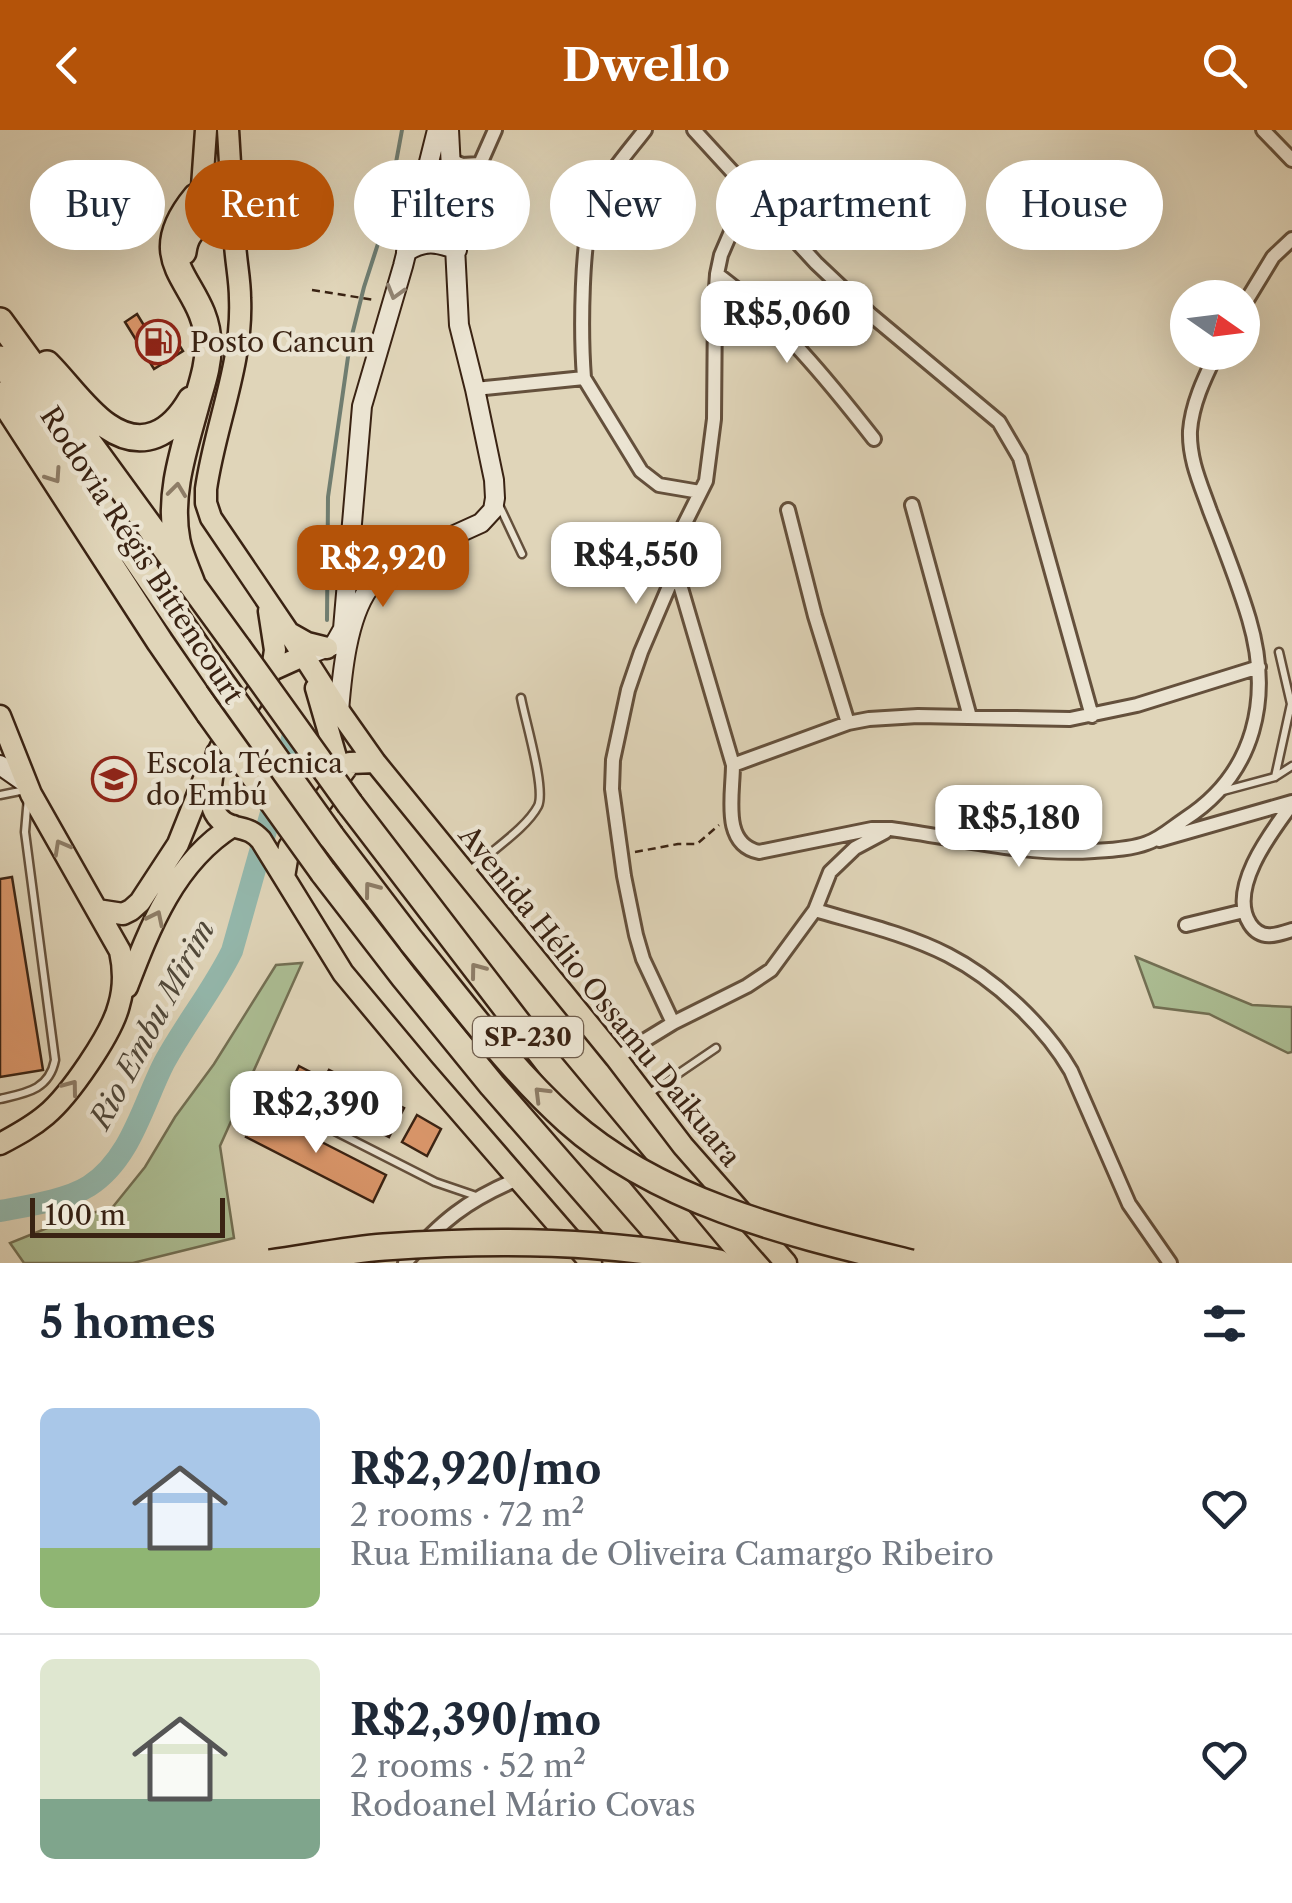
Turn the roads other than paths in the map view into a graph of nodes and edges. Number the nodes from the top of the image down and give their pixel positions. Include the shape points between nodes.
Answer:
1 (206, 130) edge
2 (228, 130) edge
3 (437, 130) edge
4 (449, 130) edge
5 (496, 130) edge
6 (645, 130) edge
7 (694, 130) edge
8 (1264, 130) edge
9 (205, 160) edge
10 (230, 160) edge
11 (451, 160) edge
12 (482, 160) edge
13 (722, 160) edge
14 (1292, 160) edge
15 (1292, 240) edge
16 (185, 245) edge
17 (235, 250) edge
18 (409, 250) edge
19 (456, 250) edge
20 (724, 250) edge
21 (804, 250) edge
22 (406, 252) junction
23 (717, 274) junction
24 (1259, 280) edge
25 (0, 320) edge
26 (0, 358) edge
27 (1209, 370) edge
28 (204, 373) junction
29 (584, 378) junction
30 (475, 389) junction
31 (0, 395) edge
32 (874, 439) dead end
33 (700, 492) junction
34 (496, 498) junction
35 (912, 505) dead end
36 (788, 510) dead end
37 (352, 551) junction
38 (522, 554) dead end
39 (395, 562) junction
40 (676, 570) junction
41 (192, 584) junction
42 (266, 600) junction
43 (289, 633) junction
44 (327, 648) junction
45 (1279, 652) dead end
46 (304, 660) junction
47 (1258, 667) junction
48 (272, 670) junction
49 (521, 698) dead end
50 (339, 711) junction
51 (0, 716) edge
52 (1092, 716) junction
53 (970, 717) junction
54 (848, 723) junction
55 (0, 751) edge
56 (217, 753) junction
57 (375, 762) junction
58 (733, 765) junction
59 (1292, 766) edge
60 (19, 776) edge
61 (1275, 776) junction
62 (342, 783) junction
63 (1220, 792) junction
64 (0, 795) edge
65 (1292, 803) edge
66 (233, 826) junction
67 (890, 829) junction
68 (1148, 844) junction
69 (269, 845) junction
70 (466, 875) junction
71 (97, 910) junction
72 (815, 910) junction
73 (1244, 911) junction
74 (1186, 925) dead end
75 (1292, 930) edge
76 (119, 1008) junction
77 (673, 1023) junction
78 (716, 1048) dead end
79 (616, 1058) junction
80 (256, 1091) dead end
81 (645, 1097) junction
82 (0, 1098) edge
83 (0, 1144) edge
84 (518, 1178) junction
85 (480, 1197) junction
86 (270, 1263) edge
87 (405, 1263) edge
88 (592, 1263) edge
89 (647, 1263) edge
90 (718, 1263) edge
91 (786, 1263) edge
92 (911, 1263) edge
93 (1170, 1263) edge

1 - 9 main road
2 - 10 main road, Avenida Hélio Ossamu Daikuara
3 - 22 main road
4 - 11 main road
5 - 12 street
6 - 29 street via 609,176 591,214
7 - 13 street
8 - 14 street
15 - 24 street
16 - 28 highway via 187,286 208,334
17 - 42 main road, Avenida Hélio Ossamu Daikuara via 238,344 206,503
18 - 22 main road
19 - 30 main road via 459,325
20 - 23 street
21 - 52 street via 999,422 1020,458
22 -> 37 main road via 362,406
23 - 32 street via 770,317
23 - 33 street via 713,432
25 - 28 highway via 91,412 121,433 164,432 183,414
25 - 41 highway, Rodovia Régis Bittencourt / SP-230
92 -> 26 highway, bridge via 759,1224 688,1195 626,1163 570,1122 512,1066 331,836
27 - 47 street via 1193,411 1191,454 1250,622
41 -> 28 highway via 178,545 175,502
29 - 30 street
29 - 33 street via 640,471 659,484
30 - 34 main road
31 -> 89 highway, Rodovia Régis Bittencourt / SP-230, bridge via 160,642 323,872 492,1086
33 - 40 street via 682,529
34 - 38 lane
34 - 39 main road via 482,523
35 - 53 street
36 - 54 street
37 - 39 main road via 364,568
37 - 44 main road via 343,630
39 - 50 main road via 360,602
40 - 58 street
40 - 77 street via 618,730 612,789 636,935
41 - 62 highway, Rodovia Régis Bittencourt / SP-230, bridge
42 - 43 main road, Avenida Hélio Ossamu Daikuara
42 - 48 main road, Avenida Hélio Ossamu Daikuara
43 - 44 main road
43 - 46 main road, Avenida Hélio Ossamu Daikuara
44 - 46 main road
45 - 61 lane via 1291,704
46 - 48 main road
46 - 50 main road, Avenida Hélio Ossamu Daikuara
46 - 62 main road
47 - 52 street
47 - 63 street via 1254,726 1245,755
48 - 56 main road
49 - 70 lane via 540,801
50 - 57 main road, Avenida Hélio Ossamu Daikuara
50 - 62 main road
51 - 60 main road
52 - 53 street
53 - 54 street
54 - 58 street
55 - 60 main road
56 - 66 main road via 210,799 216,814
56 - 71 main road via 178,844 140,902 122,914
57 - 62 main road via 352,762
57 - 70 main road, Avenida Hélio Ossamu Daikuara
58 - 67 street via 733,830 750,850
59 - 61 lane
60 - 64 lane
71 -> 60 main road
60 - 82 lane via 54,1060 39,1088
61 - 63 lane
62 - 69 main road
90 -> 62 highway, Rodovia Régis Bittencourt / SP-230 via 550,1066
63 - 68 street
65 - 68 street
65 - 73 street via 1256,856
66 - 69 main road
76 -> 66 main road via 160,909 202,849
67 - 68 street via 1058,852
67 - 72 street via 842,859
69 - 84 main road via 343,973
70 - 79 main road, Avenida Hélio Ossamu Daikuara
71 - 76 main road via 120,951
72 - 77 street via 771,970
72 - 93 street via 948,955 1045,1034 1071,1072 1129,1204
73 - 74 street
73 - 75 street via 1264,936
83 -> 76 main road via 51,1112
77 - 79 street
78 - 81 lane
79 - 81 main road, Avenida Hélio Ossamu Daikuara
80 - 85 lane via 435,1182
81 - 91 main road, Avenida Hélio Ossamu Daikuara
84 - 85 street
84 - 88 main road
85 - 87 street via 432,1232
86 - 90 highway, bridge via 381,1247 525,1241

